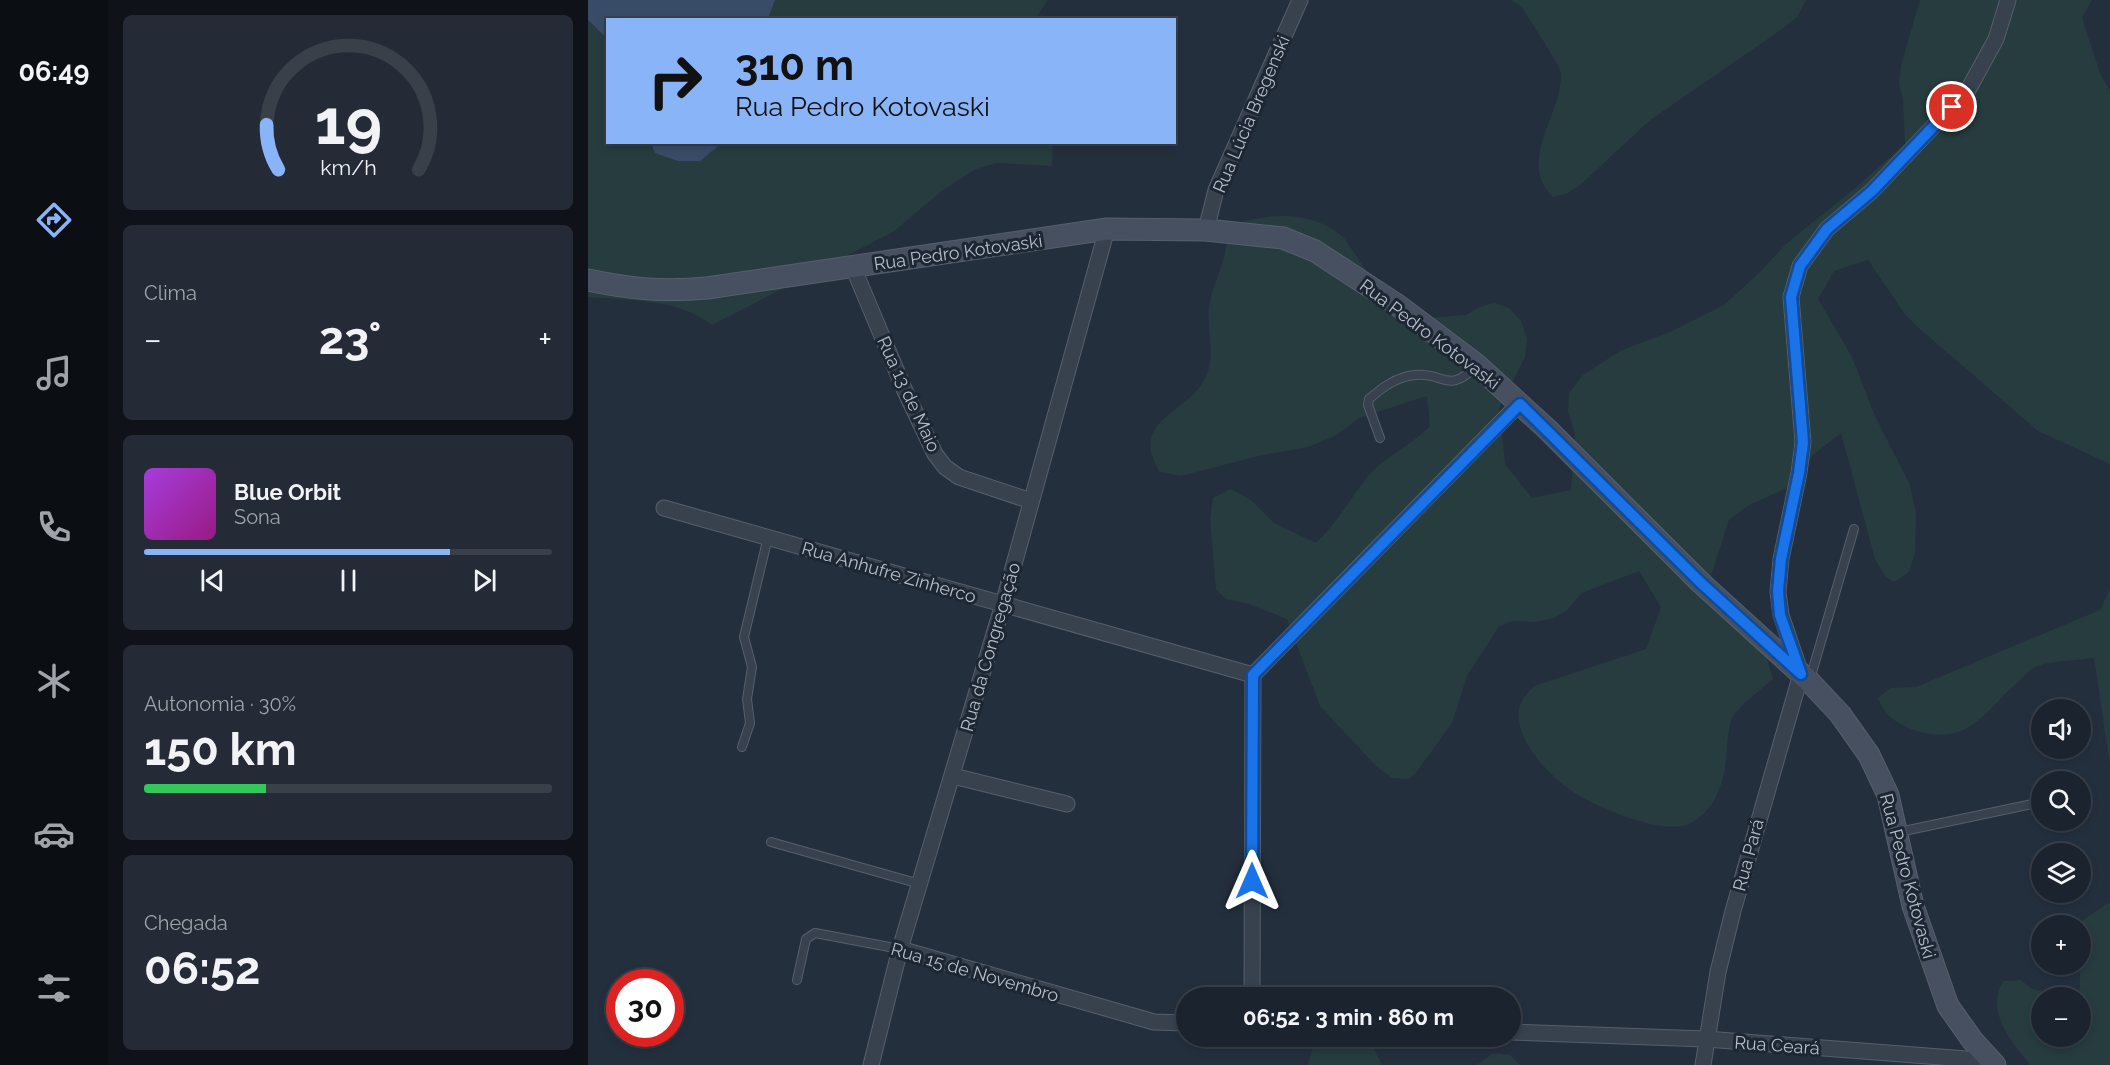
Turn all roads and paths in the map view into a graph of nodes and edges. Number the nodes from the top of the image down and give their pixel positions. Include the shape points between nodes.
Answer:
1 (1300, 0) edge
2 (2008, 0) edge
3 (1107, 229) junction
4 (1206, 230) junction
5 (853, 267) junction
6 (588, 280) edge
7 (1477, 365) junction
8 (1520, 404) junction
9 (1380, 438) dead end
10 (1031, 501) junction
11 (664, 508) dead end
12 (1854, 529) dead end
13 (768, 537) junction
14 (1003, 604) junction
15 (1253, 675) junction
16 (1805, 678) junction
17 (742, 747) dead end
18 (953, 776) junction
19 (1067, 804) dead end
20 (2031, 804) edge
21 (1897, 832) junction
22 (771, 842) dead end
23 (920, 884) junction
24 (900, 950) junction
25 (797, 980) dead end
26 (1252, 987) edge
27 (1176, 1023) edge
28 (1521, 1032) edge
29 (1706, 1039) junction
30 (1923, 1060) edge
31 (1993, 1063) edge
32 (871, 1065) edge
33 (1703, 1065) edge

1 - 4 street, Rua Lúcia Bregenski via 1216,190
2 - 16 street via 1996,39 1968,90 1872,191 1827,229 1797,276 1791,297 1803,442 1778,591 1780,615
3 - 4 street, Rua Pedro Kotovaski
3 - 5 street, Rua Pedro Kotovaski
3 - 10 street, Rua da Congregação
4 - 7 street, Rua Pedro Kotovaski via 1284,238 1315,251 1396,304
5 - 6 street, Rua Pedro Kotovaski via 665,292
5 - 10 street, Rua 13 de Maio via 905,391 940,460 959,477
7 - 8 street, Rua Pedro Kotovaski
7 - 9 lane via 1464,379 1418,374 1399,378 1381,389 1369,399 1368,405
8 - 15 street
8 - 16 street, Rua Pedro Kotovaski via 1700,582
10 - 14 street, Rua da Congregação
11 - 13 street, Rua Anhufre Zinherco
12 - 16 lane
13 - 14 street, Rua Anhufre Zinherco
13 - 17 lane via 744,637 752,667 747,699 750,723
14 - 15 street, Rua Anhufre Zinherco
14 - 18 street, Rua da Congregação
15 - 26 street
16 - 21 street, Rua Pedro Kotovaski via 1840,714 1869,755 1888,795
16 - 29 street, Rua Pará via 1739,888
18 - 19 street
18 - 23 street, Rua da Congregação
20 - 21 lane
21 - 31 street, Rua Pedro Kotovaski via 1913,906 1948,1006
22 - 23 lane
23 - 24 street, Rua da Congregação
24 - 25 lane, Rua 15 de Novembro via 815,933 806,939
24 - 27 street, Rua 15 de Novembro via 1154,1022
24 - 32 street, Rua da Congregação
28 - 29 street
29 - 30 street, Rua Ceará
29 - 33 street, Rua Pará
30 - 31 street, Rua Ceará

